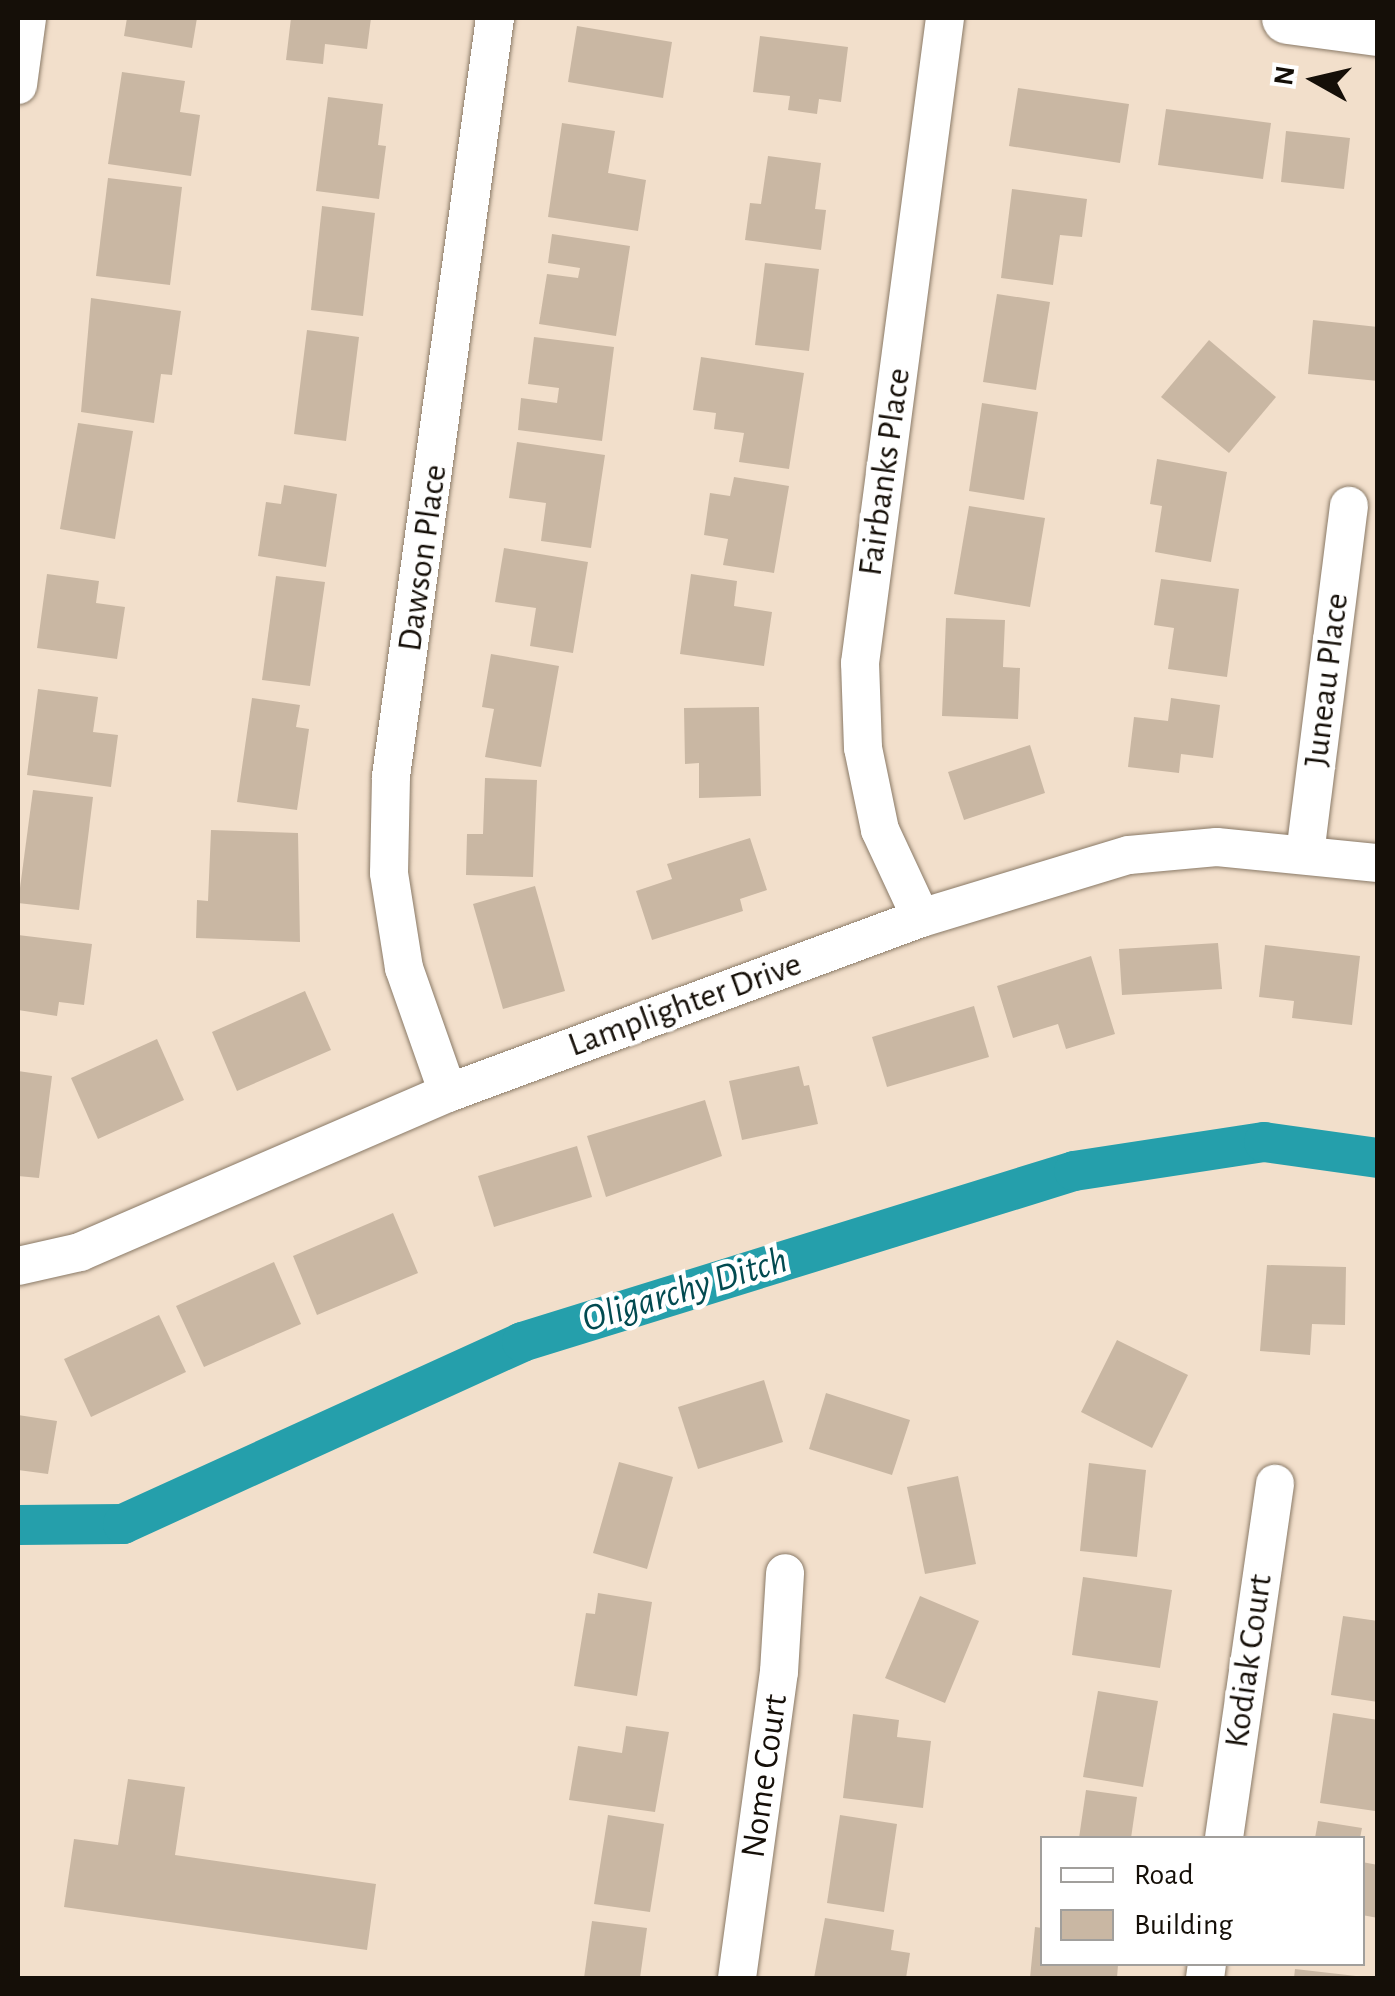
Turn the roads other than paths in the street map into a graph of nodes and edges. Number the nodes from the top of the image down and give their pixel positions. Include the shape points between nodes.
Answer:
1 (27, 18) edge
2 (495, 18) edge
3 (946, 18) edge
4 (1288, 18) edge
5 (1378, 30) edge
6 (18, 86) edge
7 (1349, 506) dead end
8 (1305, 854) junction
9 (1378, 863) edge
10 (920, 918) junction
11 (448, 1093) junction
12 (18, 1266) edge
13 (1274, 1484) dead end
14 (785, 1573) dead end
15 (1224, 1836) edge
16 (737, 1978) edge

1 - 6 street
2 - 11 street, Dawson Place via 391,776 388,873 404,968
3 - 10 street, Fairbanks Place via 860,663 862,748 880,830
4 - 5 street
7 - 8 street, Juneau Place
8 - 9 street, Lamplighter Drive
8 - 10 street, Lamplighter Drive via 1217,846 1129,855
10 - 11 street, Lamplighter Drive
11 - 12 street, Lamplighter Drive via 80,1252
13 - 15 street, Kodiak Court
14 - 16 street, Nome Court via 779,1672

